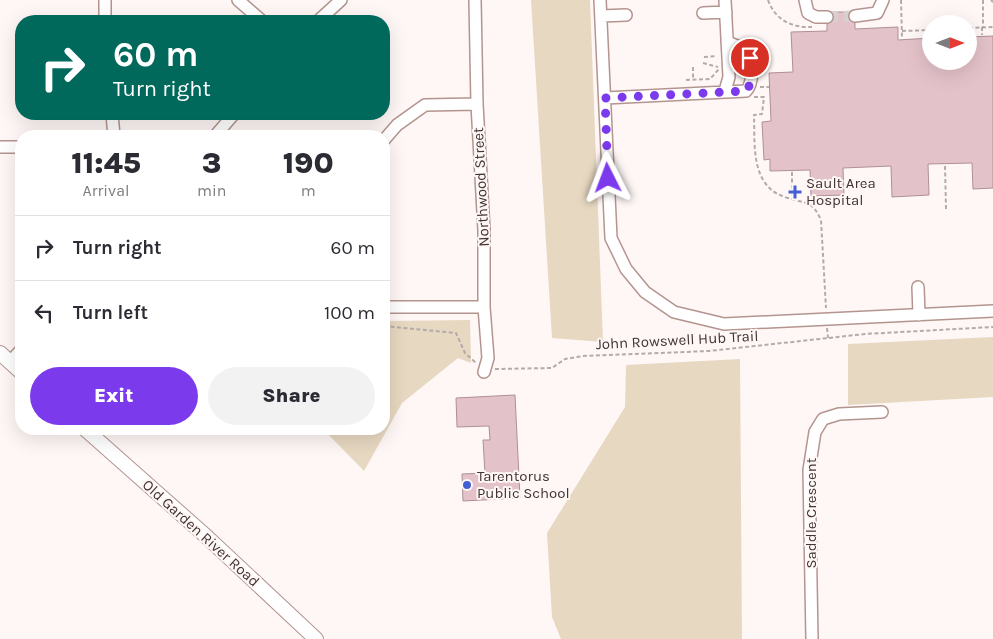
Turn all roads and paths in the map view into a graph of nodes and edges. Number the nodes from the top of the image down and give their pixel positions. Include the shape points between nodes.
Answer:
1 (105, 0) edge
2 (238, 0) edge
3 (341, 0) edge
4 (475, 0) edge
5 (600, 0) edge
6 (768, 0) edge
7 (805, 0) edge
8 (883, 0) edge
9 (901, 0) edge
10 (983, 0) edge
11 (725, 6) edge
12 (703, 13) dead end
13 (105, 15) edge
14 (255, 15) edge
15 (325, 15) edge
16 (626, 15) dead end
17 (601, 16) junction
18 (855, 16) tunnel mouth
19 (826, 17) tunnel mouth
20 (819, 27) dead end
21 (978, 27) edge
22 (982, 27) junction
23 (993, 27) edge
24 (922, 30) edge
25 (902, 31) junction
26 (982, 35) dead end
27 (902, 39) dead end
28 (727, 42) junction
29 (704, 57) dead end
30 (693, 67) dead end
31 (686, 80) dead end
32 (693, 80) junction
33 (725, 91) junction
34 (746, 91) junction
35 (605, 98) junction
36 (477, 104) junction
37 (229, 120) edge
38 (220, 130) edge
39 (390, 133) edge
40 (0, 147) edge
41 (15, 147) edge
42 (945, 166) dead end
43 (792, 172) dead end
44 (792, 199) junction
45 (946, 209) dead end
46 (918, 287) dead end
47 (390, 307) edge
48 (484, 307) junction
49 (993, 311) edge
50 (918, 315) junction
51 (826, 319) junction
52 (390, 327) edge
53 (993, 327) edge
54 (5, 358) edge
55 (15, 367) edge
56 (484, 369) junction
57 (882, 412) dead end
58 (92, 435) edge
59 (316, 639) edge
60 (812, 639) edge

1 - 13 street
2 - 14 street
3 - 15 street
4 - 36 street, Northwood Street
5 - 17 street
6 - 20 path via 774,12 789,24 802,28
7 - 19 street via 808,13
8 - 18 street via 877,13
9 - 25 path
10 - 22 path
11 - 12 street
11 - 28 street
16 - 17 street
17 - 35 street
21 - 22 path
22 - 23 path
22 - 26 path
24 - 25 path
25 - 27 path
28 - 33 street via 729,77
28 - 34 street via 743,49 750,58 751,83
29 - 32 path via 720,56 720,67 710,79
30 - 32 path
31 - 32 path
33 - 34 street
33 - 35 street
34 - 44 path via 746,98 764,97 762,114 754,115 755,154 763,182 773,192
35 - 51 street via 611,238 626,269 645,292 674,312 724,324
36 - 39 street via 425,105
36 - 48 street, Northwood Street via 484,230
37 - 38 street
40 - 41 street
42 - 45 path
43 - 44 path
44 - 51 path via 810,204 821,220
46 - 50 street
47 - 48 street
48 - 56 street, Northwood Street via 488,358
49 - 50 street
50 - 51 street
52 - 56 path, John Rowswell Hub Trail via 456,333 465,353
53 - 56 path, John Rowswell Hub Trail via 865,334 709,351 583,356 565,359 552,368
54 - 55 main road
57 - 60 street, Saddle Crescent via 839,414 823,419 815,432 810,470
58 - 59 main road, Old Garden River Road

